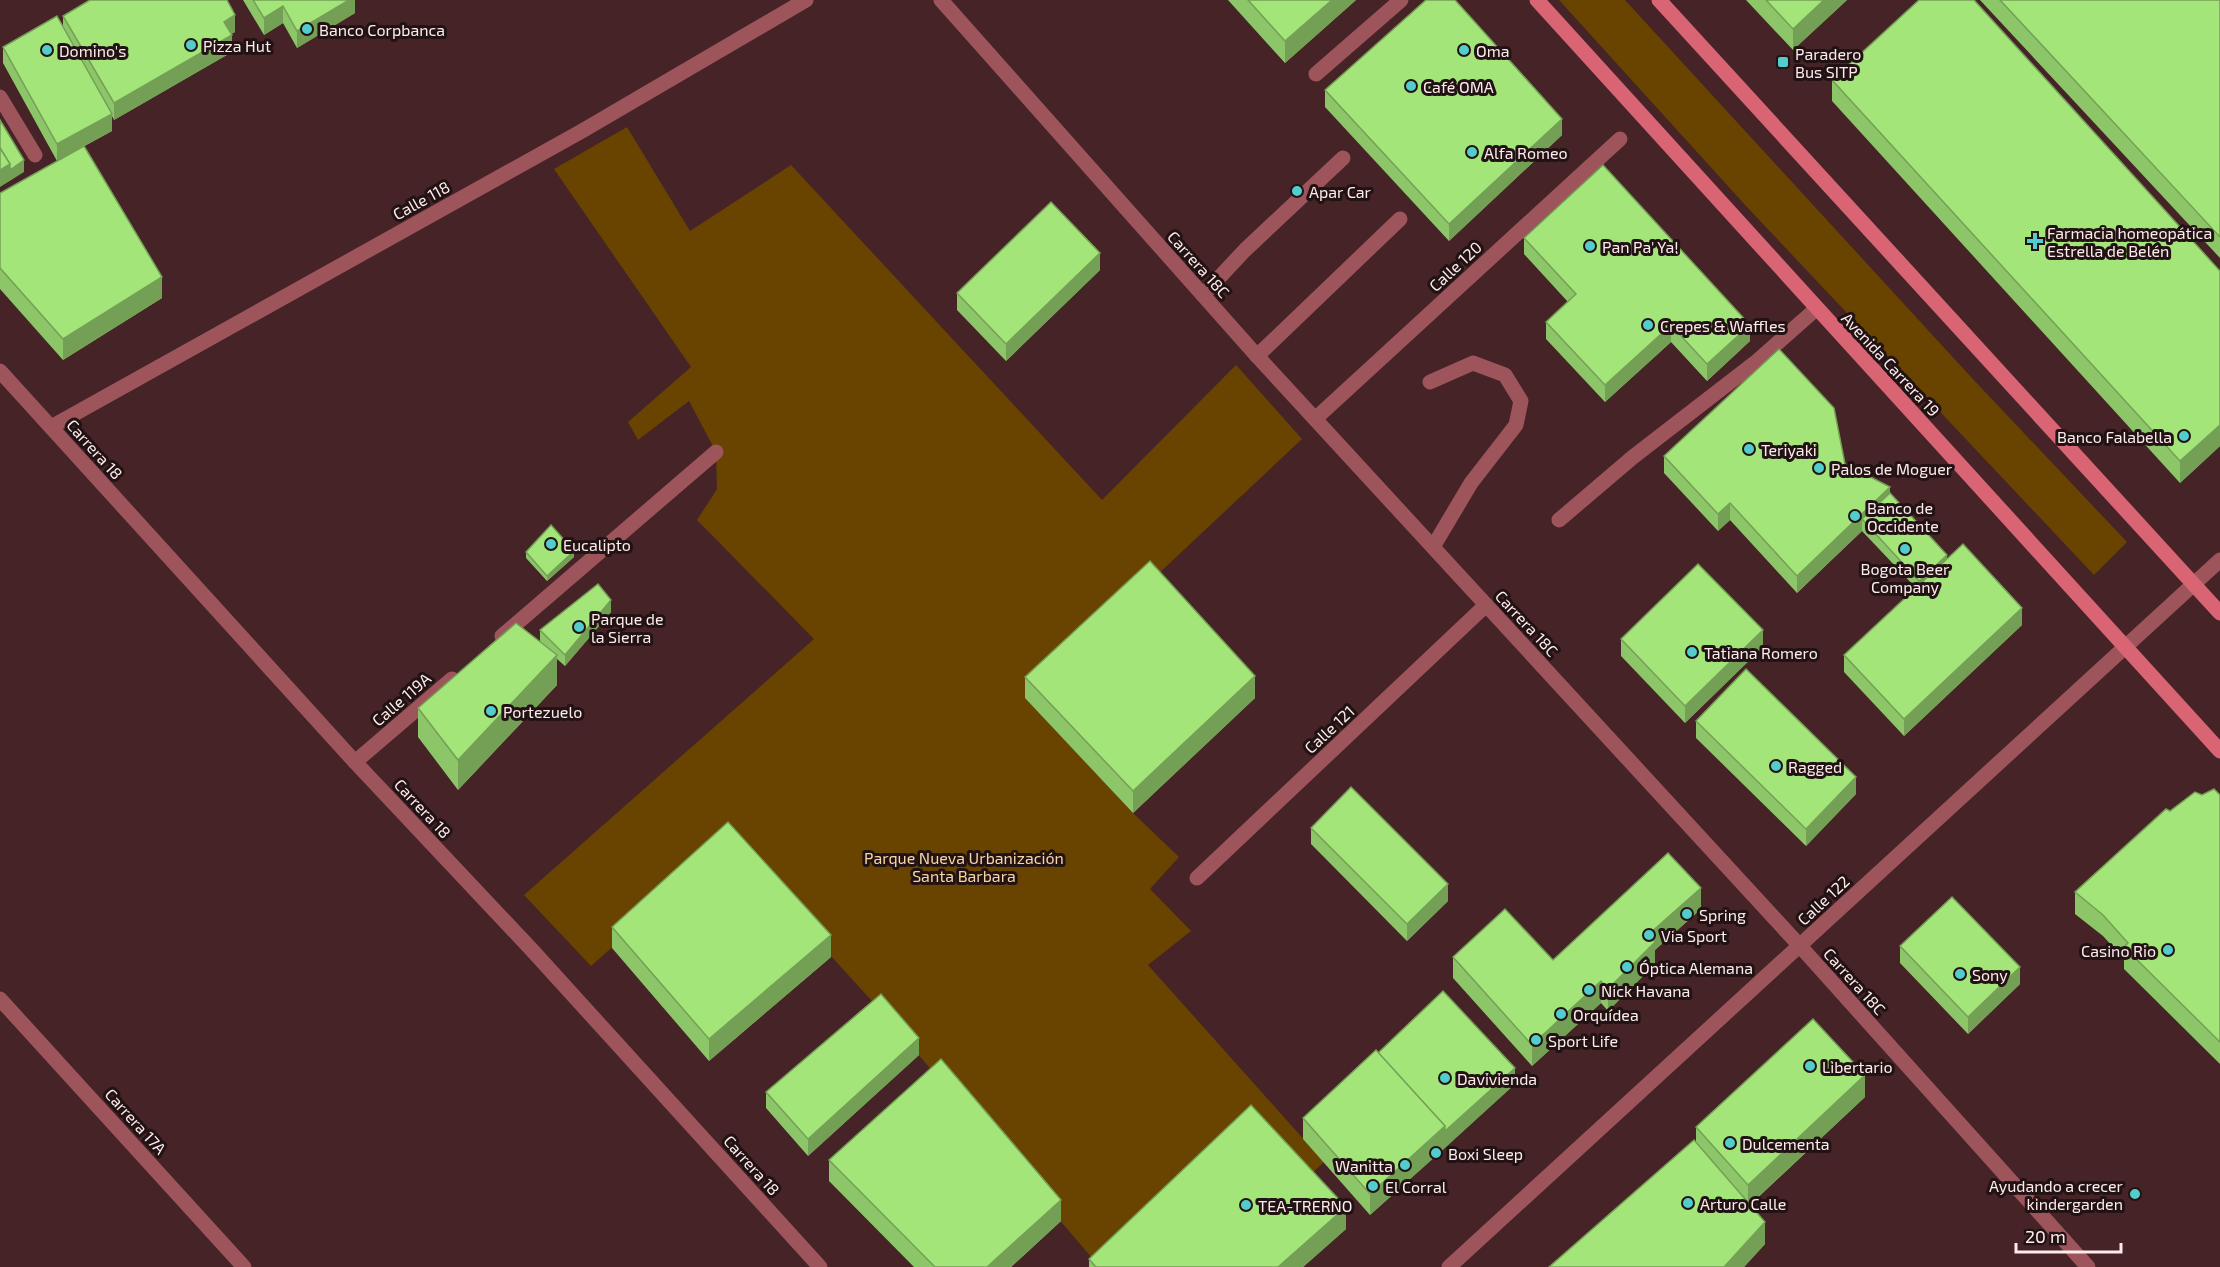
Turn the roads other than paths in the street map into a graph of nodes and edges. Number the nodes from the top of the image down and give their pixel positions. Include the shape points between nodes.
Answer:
1 (806, 0) edge
2 (941, 0) edge
3 (1401, 0) edge
4 (1537, 0) edge
5 (1659, 0) edge
6 (1316, 74) dead end
7 (0, 97) edge
8 (1620, 139) dead end
9 (35, 155) dead end
10 (1343, 158) dead end
11 (1400, 219) dead end
12 (1203, 295) junction
13 (1816, 309) junction
14 (1257, 356) junction
15 (0, 371) edge
16 (1430, 382) dead end
17 (1315, 419) junction
18 (51, 427) junction
19 (716, 452) dead end
20 (1559, 520) dead end
21 (1433, 547) junction
22 (2220, 560) edge
23 (2193, 585) junction
24 (1486, 605) junction
25 (2220, 613) edge
26 (493, 643) edge
27 (2126, 647) junction
28 (466, 666) edge
29 (2220, 751) edge
30 (355, 762) junction
31 (1197, 878) dead end
32 (1800, 946) junction
33 (0, 999) edge
34 (244, 1267) edge
35 (820, 1267) edge
36 (1449, 1267) edge
37 (2088, 1267) edge

1 - 18 street, Calle 118
2 - 12 street, Carrera 18C
3 - 6 street
4 - 13 main road, Avenida Carrera 19
5 - 23 main road
7 - 9 street
8 - 17 street, Calle 120
10 - 12 street
11 - 14 street
12 - 14 street, Carrera 18C
13 - 20 street
13 - 27 main road, Avenida Carrera 19
14 - 17 street, Carrera 18C
15 - 18 street, Carrera 18
16 - 21 street via 1473,363 1505,375 1521,401 1516,425 1471,483
17 - 21 street, Carrera 18C
18 - 30 street, Carrera 18
19 - 26 street
21 - 24 street, Carrera 18C
22 - 23 street, Calle 122
23 - 25 main road
23 - 27 street, Calle 122
24 - 31 street, Calle 121
24 - 32 street, Carrera 18C
27 - 29 main road, Avenida Carrera 19
27 - 32 street, Calle 122
28 - 30 street, Calle 119A
30 - 35 street, Carrera 18
32 - 36 street, Calle 122
32 - 37 street, Carrera 18C
33 - 34 street, Carrera 17A

